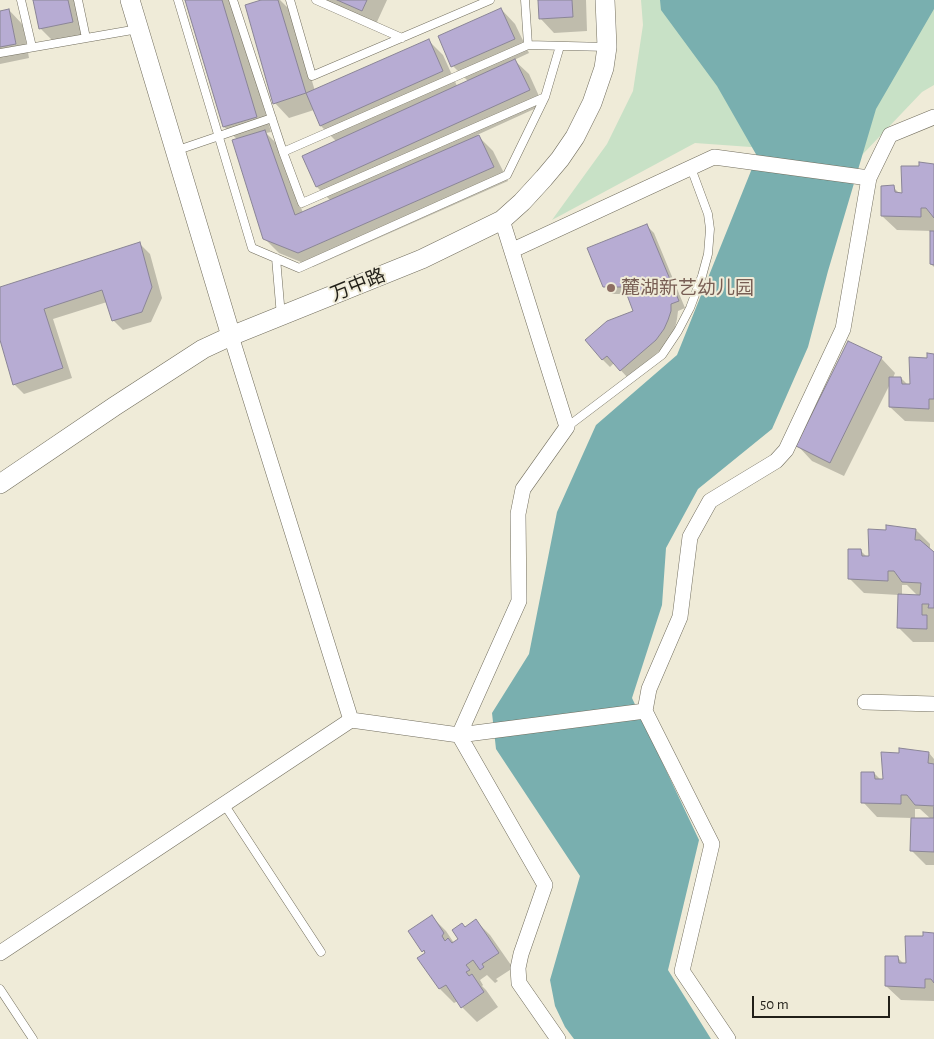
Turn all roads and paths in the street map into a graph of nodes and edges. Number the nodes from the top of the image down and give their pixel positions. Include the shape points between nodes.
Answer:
1 (21, 0) edge
2 (78, 0) edge
3 (130, 0) edge
4 (178, 0) edge
5 (233, 0) edge
6 (290, 0) edge
7 (316, 0) edge
8 (490, 0) edge
9 (525, 0) edge
10 (605, 0) edge
11 (138, 28) junction
12 (86, 38) junction
13 (402, 38) junction
14 (528, 45) junction
15 (560, 46) junction
16 (607, 46) junction
17 (32, 47) junction
18 (0, 52) edge
19 (545, 98) junction
20 (934, 117) edge
21 (272, 118) junction
22 (219, 136) junction
23 (175, 151) junction
24 (283, 152) junction
25 (691, 168) junction
26 (869, 178) junction
27 (502, 220) junction
28 (513, 250) junction
29 (276, 258) junction
30 (281, 316) junction
31 (231, 336) junction
32 (567, 427) junction
33 (0, 484) edge
34 (865, 702) dead end
35 (934, 704) edge
36 (645, 711) junction
37 (351, 720) junction
38 (459, 735) junction
39 (224, 804) junction
40 (321, 952) dead end
41 (0, 953) edge
42 (0, 988) edge
43 (33, 1039) edge
44 (558, 1039) edge
45 (728, 1039) edge

1 - 17 lane
2 - 12 lane
3 - 11 street
4 - 22 lane
5 - 21 lane
6 - 13 lane via 312,76
7 - 13 lane
8 - 13 lane
9 - 14 lane
10 - 16 street, 万中路
11 - 12 lane
11 - 23 street
12 - 17 lane
14 - 15 lane
14 - 24 lane
15 - 16 lane
15 - 19 lane
16 - 27 street, 万中路 via 604,68 592,103 575,136 544,178
17 - 18 lane
19 - 24 lane via 302,203
19 - 29 lane via 507,175 299,268
20 - 26 street via 890,135
21 - 22 lane
21 - 24 lane
22 - 23 lane
22 - 29 lane via 252,248
23 - 31 street
25 - 26 street via 714,157
25 - 28 street
25 - 32 lane via 708,214 710,230 708,254 690,308 662,355
26 - 36 street via 843,329 786,450 776,461 710,501 690,537 680,617 649,689
27 - 28 street
27 - 30 street, 万中路 via 422,260
28 - 32 street
29 - 30 lane
30 - 31 street, 万中路
31 - 33 street, 万中路 via 202,349
31 - 37 street
32 - 38 street via 523,489 518,514 519,601
34 - 35 street
36 - 38 street
36 - 45 street via 712,844 682,971
37 - 38 street
37 - 39 street
38 - 44 street via 545,885 518,968 519,983
39 - 40 lane
39 - 41 street
42 - 43 lane

